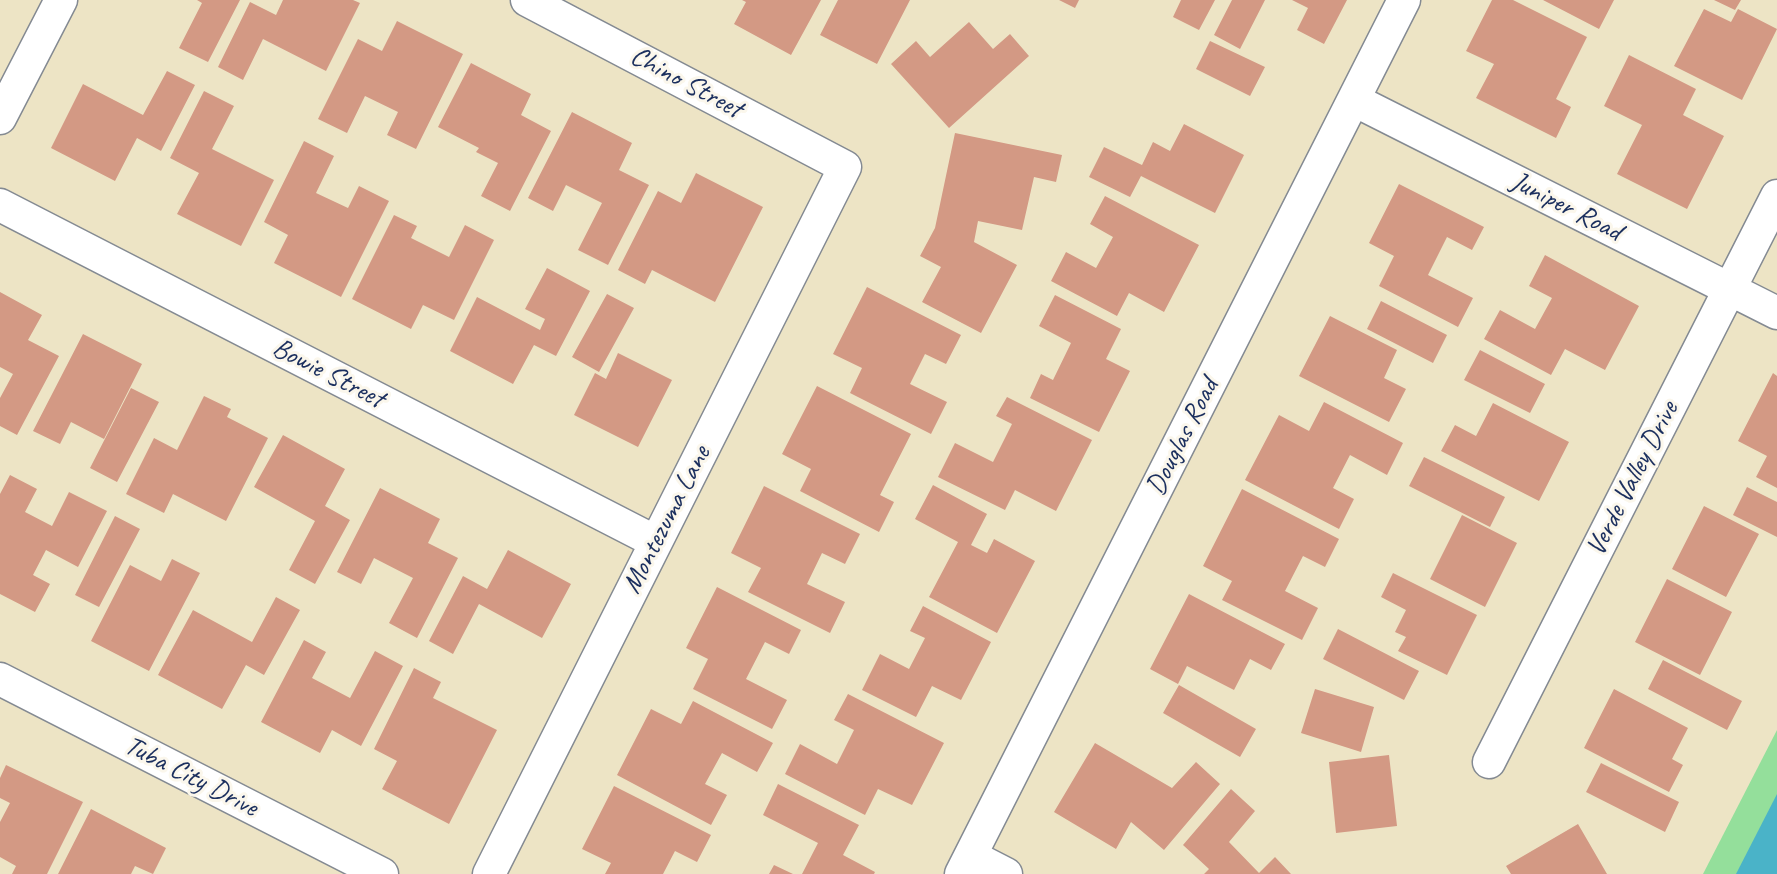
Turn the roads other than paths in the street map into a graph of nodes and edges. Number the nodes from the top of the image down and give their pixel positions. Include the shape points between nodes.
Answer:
1 (61, 0) edge
2 (527, 0) edge
3 (1404, 0) edge
4 (1354, 100) junction
5 (0, 118) edge
6 (845, 167) joint
7 (1777, 196) edge
8 (0, 205) edge
9 (1730, 289) junction
10 (1777, 313) edge
11 (656, 542) junction
12 (0, 679) edge
13 (1489, 762) dead end
14 (966, 865) edge
15 (382, 874) edge
16 (489, 874) edge
17 (1006, 874) edge

1 - 5 street
2 - 6 street, Chino Street
3 - 4 street, Douglas Road
4 - 9 street, Juniper Road
4 - 14 street, Douglas Road
6 - 11 street, Montezuma Lane
7 - 9 street, Verde Valley Drive
8 - 11 street, Bowie Street
9 - 10 street, Juniper Road
9 - 13 street, Verde Valley Drive
11 - 16 street, Montezuma Lane
12 - 15 street, Tuba City Drive
14 - 17 street

